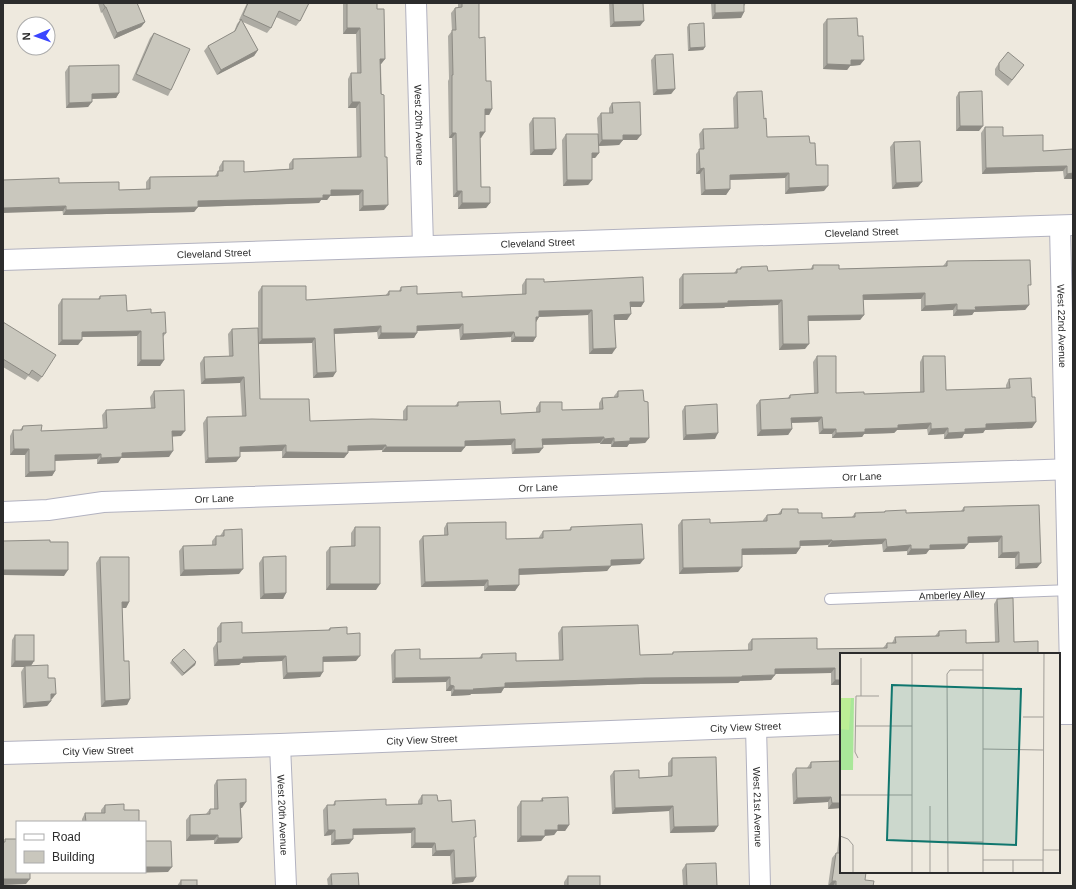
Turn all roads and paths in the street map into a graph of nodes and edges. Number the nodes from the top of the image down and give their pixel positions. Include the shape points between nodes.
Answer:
1 (416, 3) edge
2 (1067, 226) edge
3 (423, 246) junction
4 (3, 260) edge
5 (1069, 469) edge
6 (3, 512) edge
7 (1071, 590) edge
8 (830, 599) dead end
9 (1068, 713) edge
10 (840, 723) edge
11 (756, 727) junction
12 (280, 745) junction
13 (3, 753) edge
14 (286, 886) edge
15 (760, 886) edge

1 - 3 street, West 20th Avenue
2 - 3 street, Cleveland Street
2 - 5 street, West 22nd Avenue
3 - 4 street, Cleveland Street
5 - 6 street, Orr Lane via 103,502 48,510
5 - 7 street, West 22nd Avenue
7 - 8 lane, Amberley Alley
7 - 9 street, West 22nd Avenue
10 - 11 street, City View Street
11 - 12 street, City View Street
11 - 15 street, West 21st Avenue
12 - 13 street, City View Street
12 - 14 street, West 20th Avenue

